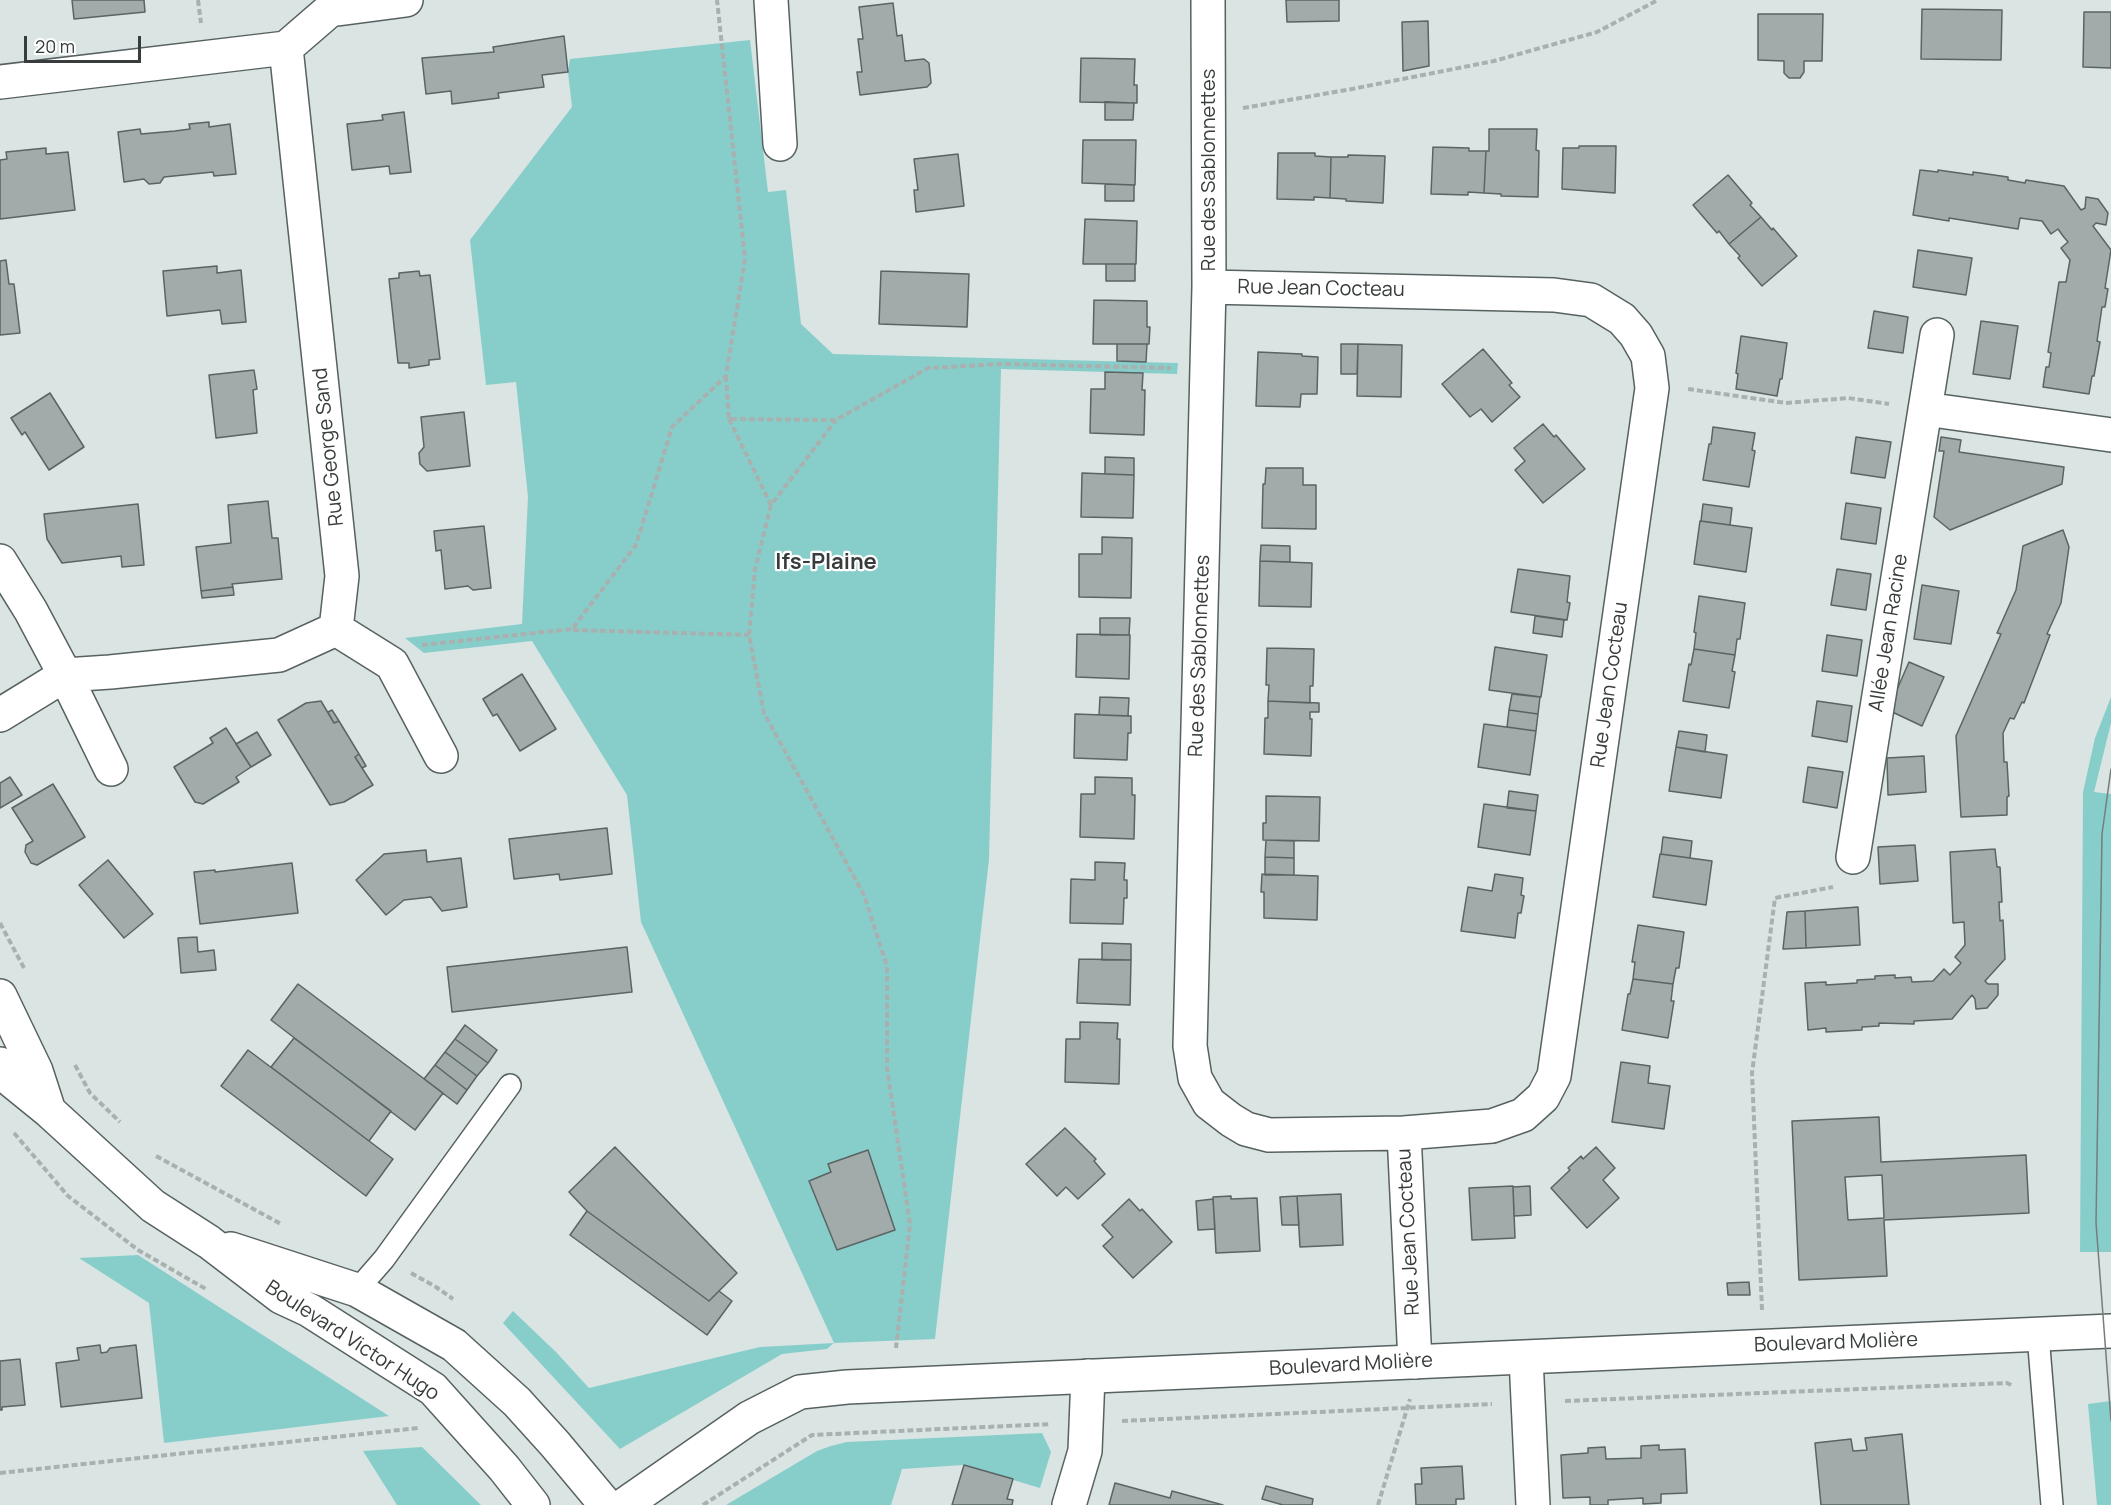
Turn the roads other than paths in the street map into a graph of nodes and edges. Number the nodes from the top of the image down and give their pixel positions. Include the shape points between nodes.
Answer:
1 (406, 0) edge
2 (771, 0) edge
3 (1208, 0) edge
4 (286, 48) junction
5 (0, 82) edge
6 (780, 144) dead end
7 (1209, 287) junction
8 (1937, 335) dead end
9 (1925, 409) junction
10 (2111, 435) edge
11 (0, 561) edge
12 (336, 629) junction
13 (65, 675) junction
14 (0, 715) edge
15 (441, 756) dead end
16 (111, 769) dead end
17 (1853, 858) road end
18 (0, 996) edge
19 (0, 1064) edge
20 (510, 1085) dead end
21 (49, 1111) junction
22 (1404, 1133) junction
23 (209, 1242) junction
24 (357, 1290) junction
25 (2111, 1331) edge
26 (2037, 1335) junction
27 (1526, 1358) junction
28 (1415, 1362) junction
29 (1088, 1376) junction
30 (533, 1505) edge
31 (606, 1505) edge
32 (624, 1505) edge
33 (1070, 1505) edge
34 (1533, 1505) edge
35 (2052, 1505) edge

1 - 4 street via 330,10
2 - 6 street
3 - 7 street, Rue des Sablonnettes
4 - 5 street
4 - 12 street, Rue George Sand via 342,576
7 - 22 street, Rue des Sablonnettes via 1190,1046 1195,1078 1209,1103 1246,1129 1269,1135
7 - 22 street, Rue Jean Cocteau via 1554,295 1591,300 1622,319 1647,356 1652,388 1554,1076 1543,1097 1523,1115 1492,1126
8 - 9 street, Allée Jean Racine
9 - 10 street
9 - 17 street, Allée Jean Racine
11 - 13 street
12 - 13 street via 279,655
12 - 15 street via 392,664
13 - 14 street
13 - 16 street
18 - 21 street, Boulevard Victor Hugo via 36,1071
19 - 21 street, Boulevard Victor Hugo via 12,1081
20 - 24 lane via 384,1259
21 - 23 street, Boulevard Victor Hugo via 153,1206
22 - 28 street, Rue Jean Cocteau
23 - 24 street, Boulevard Victor Hugo
23 - 30 street, Boulevard Victor Hugo via 281,1297 309,1310 433,1389
24 - 31 street, Boulevard Victor Hugo via 454,1345 517,1402
25 - 26 street, Boulevard Molière
26 - 27 street, Boulevard Molière
26 - 35 lane
27 - 28 street, Boulevard Molière
27 - 34 street
28 - 29 street, Boulevard Molière
29 - 32 street, Boulevard Molière via 800,1392 748,1418
29 - 33 street via 1085,1451

